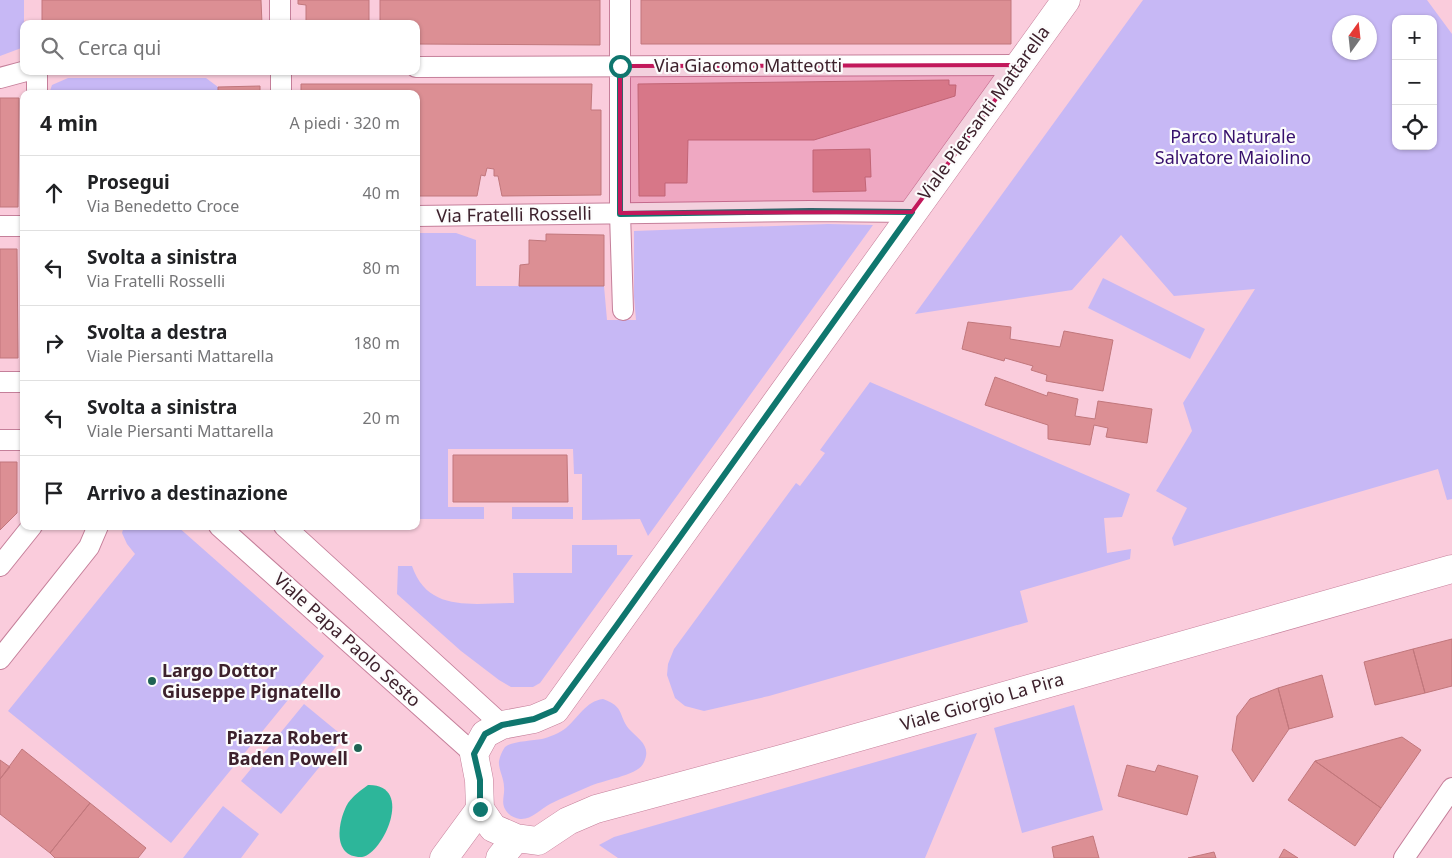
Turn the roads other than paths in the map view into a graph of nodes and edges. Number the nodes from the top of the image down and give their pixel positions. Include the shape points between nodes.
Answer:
1 (280, 0) edge
2 (620, 0) edge
3 (1066, 0) edge
4 (280, 20) edge
5 (1020, 65) junction
6 (620, 66) junction
7 (420, 67) edge
8 (20, 73) edge
9 (37, 75) edge
10 (281, 75) edge
11 (0, 78) edge
12 (37, 90) edge
13 (281, 90) edge
14 (912, 212) junction
15 (620, 214) junction
16 (420, 216) edge
17 (0, 226) edge
18 (20, 226) edge
19 (623, 310) dead end
20 (0, 382) edge
21 (20, 382) edge
22 (0, 440) edge
23 (20, 440) edge
24 (29, 530) edge
25 (96, 530) edge
26 (223, 530) edge
27 (288, 530) edge
28 (0, 566) edge
29 (1452, 568) edge
30 (0, 660) edge
31 (502, 725) junction
32 (474, 754) junction
33 (1452, 788) edge
34 (480, 809) junction
35 (508, 848) edge
36 (444, 858) edge
37 (1404, 858) edge

1 - 4 street
2 - 6 street
3 - 5 street, Viale Piersanti Mattarella
5 - 6 street, Via Giacomo Matteotti
5 - 14 street, Viale Piersanti Mattarella
6 - 7 street, Via Giacomo Matteotti
6 - 15 street
8 - 11 street
9 - 12 street
10 - 13 street
14 - 15 street, Via Fratelli Rosselli
14 - 31 street, Viale Piersanti Mattarella via 555,710 534,719
15 - 16 street, Via Fratelli Rosselli
15 - 19 street
17 - 18 street
20 - 21 street
22 - 23 street
24 - 28 street
25 - 30 street via 89,547
26 - 32 street, Viale Papa Paolo Sesto
27 - 31 street
29 - 35 street, Viale Giorgio La Pira via 596,809 568,821 538,840
31 - 32 street, Viale Piersanti Mattarella via 485,734
32 - 34 street via 480,780
33 - 37 street
34 - 35 street
34 - 36 street

